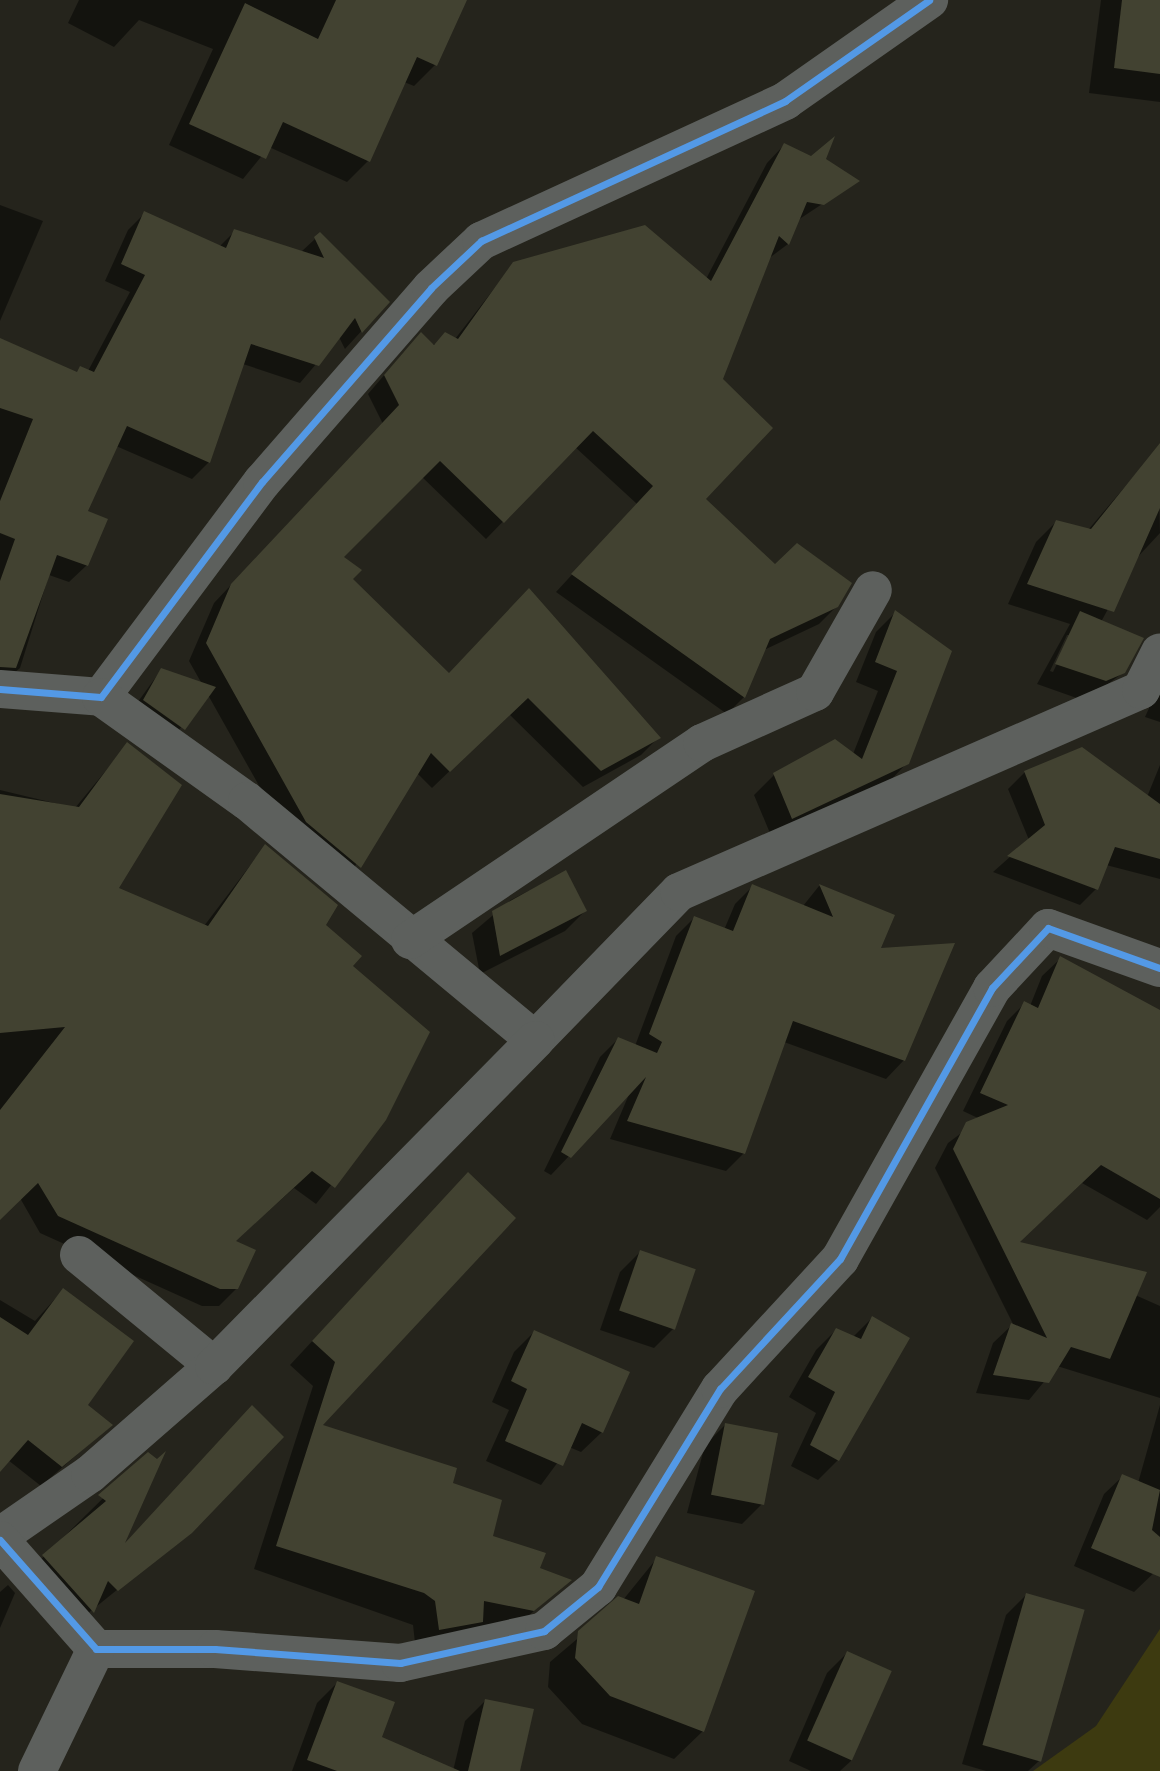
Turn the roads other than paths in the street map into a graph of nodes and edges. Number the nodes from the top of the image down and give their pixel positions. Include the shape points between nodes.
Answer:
1 (929, 0) edge
2 (873, 590) dead end
3 (1160, 652) edge
4 (0, 689) edge
5 (101, 698) junction
6 (410, 940) junction
7 (1160, 968) edge
8 (535, 1040) junction
9 (79, 1255) dead end
10 (214, 1366) junction
11 (0, 1538) edge
12 (96, 1649) junction
13 (37, 1771) edge

1 - 5 street via 785,101 481,241 431,288 262,482
2 - 6 street via 816,692 702,743
3 - 8 street via 1140,690 679,892
4 - 5 street
5 - 6 street via 247,801
6 - 8 street
7 - 12 street via 1048,928 992,988 840,1259 720,1389 598,1587 544,1630 400,1663 215,1649
8 - 10 street
9 - 10 street
10 - 11 street via 90,1474
11 - 12 street
12 - 13 street

